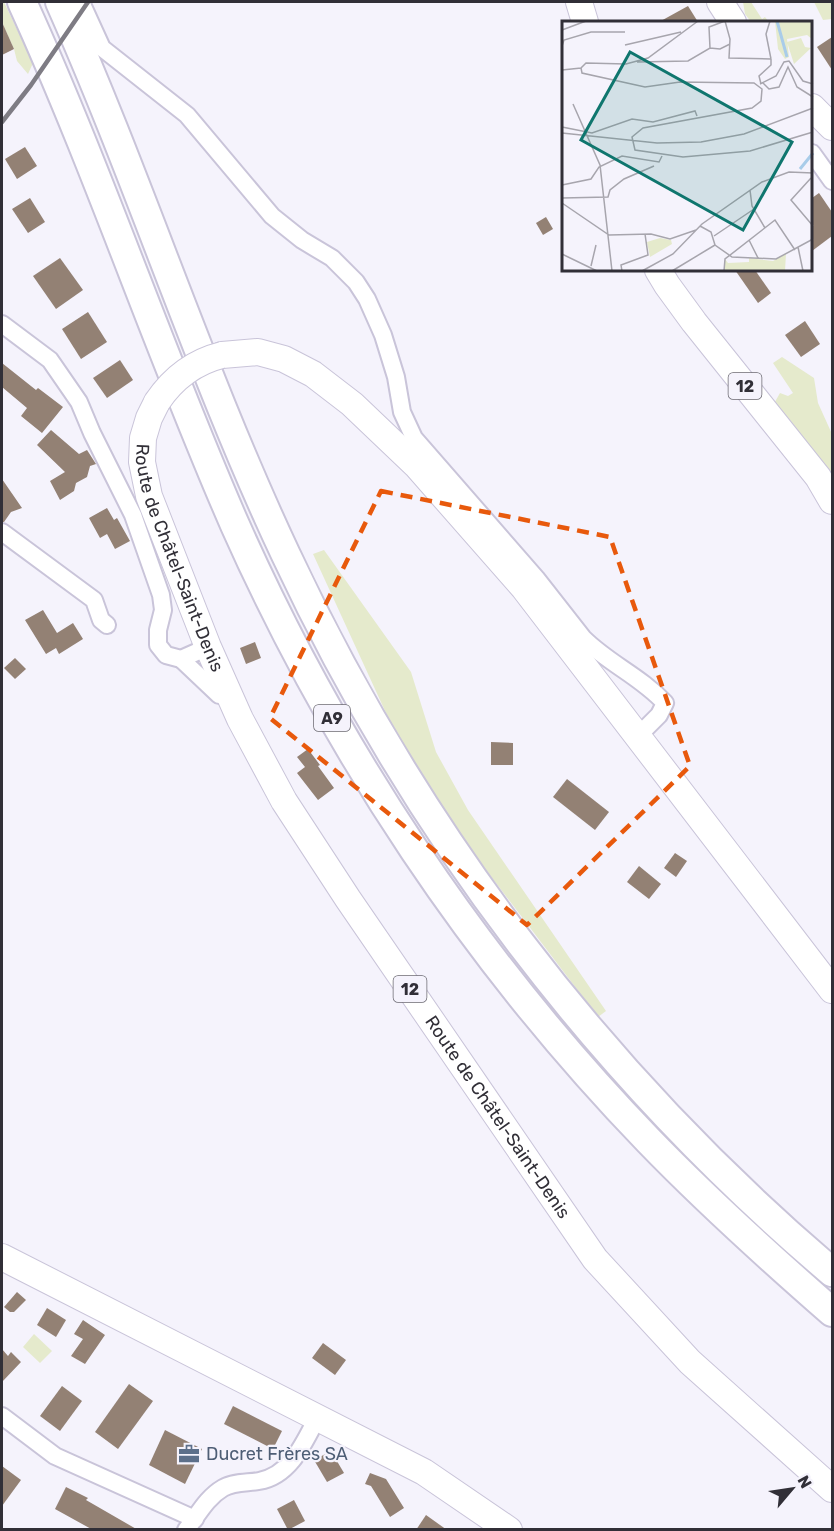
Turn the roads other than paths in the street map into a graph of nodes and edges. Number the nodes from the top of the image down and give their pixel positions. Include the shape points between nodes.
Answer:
1 (22, 2) edge
2 (60, 2) edge
3 (81, 2) edge
4 (579, 2) edge
5 (720, 2) edge
6 (585, 21) edge
7 (732, 21) edge
8 (813, 108) edge
9 (832, 127) edge
10 (813, 154) edge
11 (832, 181) edge
12 (659, 272) edge
13 (2, 324) edge
14 (832, 501) edge
15 (2, 532) edge
16 (107, 625) dead end
17 (208, 647) junction
18 (181, 659) junction
19 (230, 695) junction
20 (638, 735) junction
21 (832, 990) edge
22 (2, 1257) edge
23 (832, 1272) edge
24 (832, 1312) edge
25 (2, 1416) edge
26 (317, 1418) junction
27 (832, 1489) edge
28 (190, 1524) edge
29 (509, 1530) edge

1 - 24 highway, A9 via 236,526 315,686 381,798 431,876 539,1018 702,1194
2 - 23 highway, A9 via 261,499 318,620 389,750 490,905 581,1020 699,1149
3 - 20 street via 102,48 187,115 272,216 332,258 357,282 383,335 402,412 421,446 583,638 640,679 665,703
4 - 6 main road
5 - 7 main road
8 - 9 main road
10 - 11 street
12 - 14 main road, 12 via 694,322 818,477
13 - 18 street via 50,360 79,402 133,515 161,595 158,645 166,655
15 - 16 street via 94,600 101,620
17 - 18 street
17 - 19 main road, Route de Châtel-Saint-Denis / 12
17 - 20 main road, Route de Châtel-Saint-Denis / 12, bridge via 161,532 144,478 143,438 157,402 170,384 189,369 222,355 258,352 284,359 313,374 352,404 416,465 491,548
18 - 19 street via 219,695
19 - 27 main road, Route de Châtel-Saint-Denis / 12 via 284,801 595,1259 690,1362
20 - 21 main road, Route de Châtel-Saint-Denis / 12
22 - 26 main road
25 - 28 street via 55,1456
26 - 28 street via 298,1454 282,1470 262,1481 226,1486 209,1497
26 - 29 main road via 424,1472

